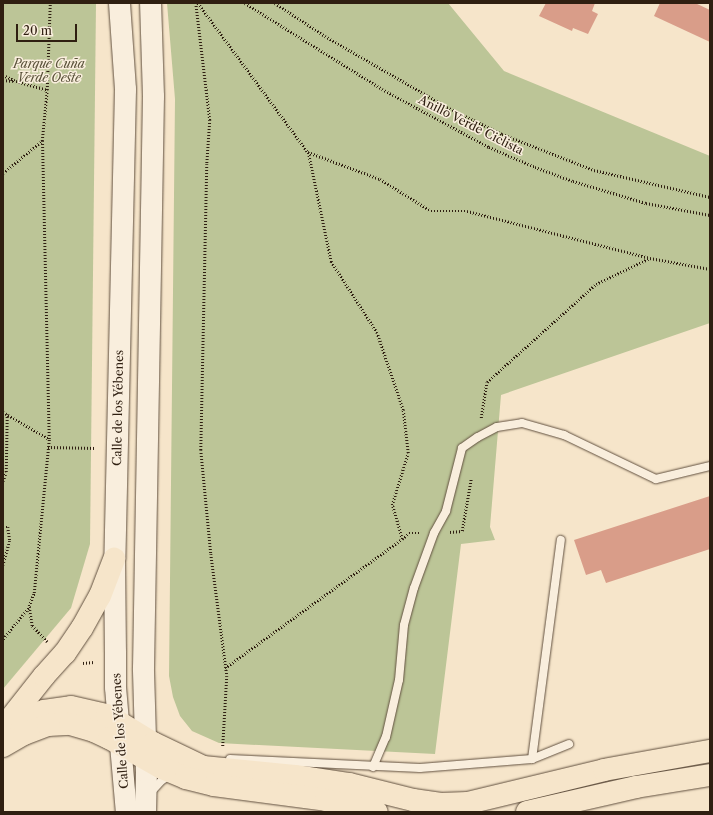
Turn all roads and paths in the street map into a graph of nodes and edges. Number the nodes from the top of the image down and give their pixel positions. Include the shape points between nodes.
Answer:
1 (50, 3) edge
2 (119, 3) edge
3 (150, 3) edge
4 (197, 3) edge
5 (245, 3) edge
6 (275, 3) edge
7 (3, 75) edge
8 (3, 80) edge
9 (16, 81) junction
10 (47, 90) junction
11 (42, 141) junction
12 (308, 152) junction
13 (3, 173) edge
14 (710, 197) edge
15 (710, 215) edge
16 (650, 258) junction
17 (710, 269) edge
18 (3, 412) edge
19 (7, 414) junction
20 (478, 437) junction
21 (49, 439) junction
22 (48, 447) junction
23 (99, 448) dead end
24 (710, 466) edge
25 (472, 473) dead end
26 (3, 481) edge
27 (3, 527) edge
28 (434, 533) junction
29 (402, 539) junction
30 (561, 540) dead end
31 (114, 560) junction
32 (3, 566) edge
33 (30, 606) junction
34 (3, 639) edge
35 (52, 644) dead end
36 (98, 661) dead end
37 (79, 663) dead end
38 (225, 668) junction
39 (118, 722) junction
40 (3, 729) edge
41 (120, 744) junction
42 (569, 744) dead end
43 (3, 746) edge
44 (223, 746) dead end
45 (146, 748) junction
46 (710, 751) edge
47 (532, 759) junction
48 (193, 762) junction
49 (373, 767) junction
50 (173, 773) junction
51 (710, 774) edge
52 (145, 806) edge
53 (374, 808) edge
54 (126, 812) edge
55 (527, 812) edge

1 - 10 path
2 - 31 street, Calle de los Yébenes via 125,89
3 - 45 street, Calle de los Yébenes via 153,96 143,668
4 - 12 path
4 - 38 path via 210,120 201,450 210,554
5 - 15 path, Anillo Verde Ciclista via 382,89 489,147 573,181 646,203
6 - 14 path via 325,36 440,103 502,134 594,170
7 - 9 path
8 - 9 path
9 - 10 path
10 - 11 path
11 - 13 path
11 - 21 path
12 - 16 path via 380,179 431,211 467,211
12 - 29 path via 331,262 377,333 403,410 408,453 392,505
16 - 17 path
16 - 20 path via 596,284 488,382
18 - 19 path
19 - 21 path
19 - 26 path via 6,472
20 - 24 lane via 497,427 522,423 544,428 656,479
20 - 28 lane via 462,448 446,511
21 - 22 path
22 - 23 path
22 - 33 path via 34,593
25 - 28 path via 462,532
27 - 32 path via 8,527 10,541
28 - 29 path via 409,533
28 - 49 lane via 404,625 399,680 386,737
29 - 38 path
30 - 47 lane
31 - 39 street, Calle de los Yébenes via 115,687
31 - 40 highway via 100,596 82,628 65,653
33 - 34 path
33 - 35 path via 32,626 44,640
36 - 37 path
38 - 44 path via 227,676
39 - 40 highway via 107,715 71,707 20,718
39 - 41 street, Calle de los Yébenes
39 - 45 highway
41 - 43 highway via 94,731 70,724 48,726 24,734
41 - 45 highway
41 - 54 street, Calle de los Yébenes
42 - 47 lane
45 - 48 highway
45 - 50 highway
45 - 52 street, Calle de los Yébenes
46 - 53 highway via 604,770 468,803 441,804 413,800
47 - 49 lane via 420,768
48 - 49 lane via 219,759
48 - 50 lane
48 - 53 highway via 203,767 349,784
50 - 52 lane via 162,780
50 - 53 highway via 207,784
51 - 55 highway via 636,787

